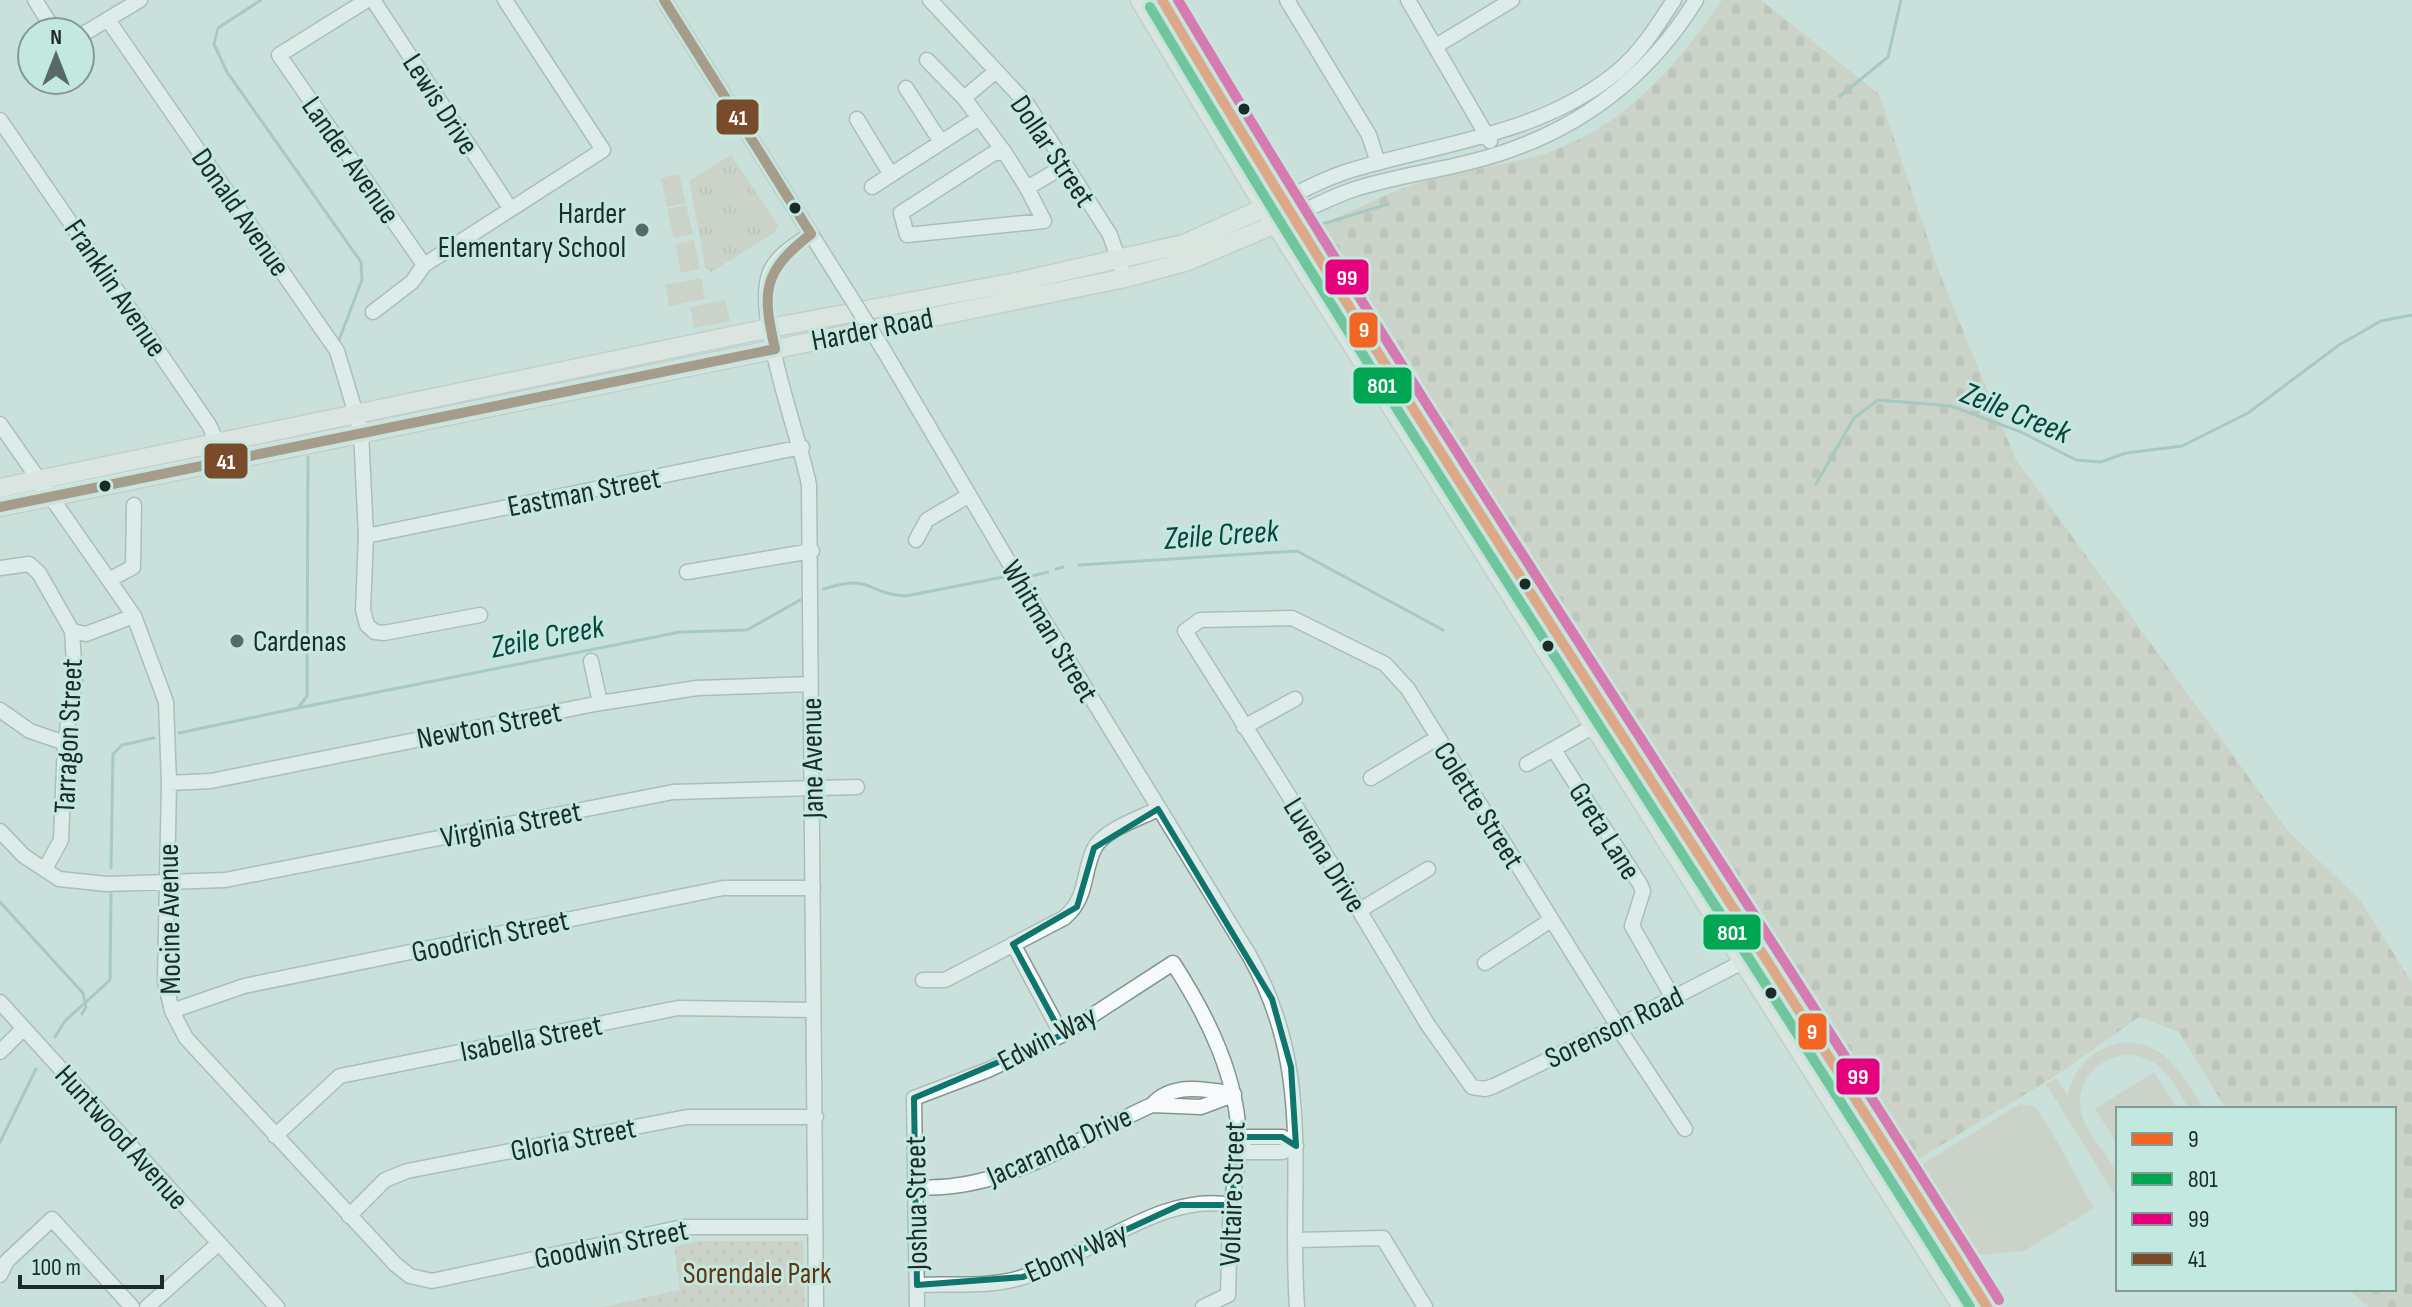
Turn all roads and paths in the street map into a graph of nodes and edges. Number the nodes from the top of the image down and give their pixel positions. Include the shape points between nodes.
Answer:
1 (140, 0) edge
2 (370, 0) edge
3 (664, 0) edge
4 (930, 0) edge
5 (1140, 0) edge
6 (1162, 0) edge
7 (1287, 0) edge
8 (1408, 0) edge
9 (1512, 0) edge
10 (1674, 0) edge
11 (1696, 0) edge
12 (511, 2) edge
13 (108, 20) junction
14 (96, 27) edge
15 (1436, 46) junction
16 (927, 60) dead end
17 (995, 72) junction
18 (906, 88) dead end
19 (964, 98) junction
20 (979, 118) junction
21 (857, 119) dead end
22 (0, 120) edge
23 (1488, 135) junction
24 (941, 142) junction
25 (1005, 153) junction
26 (1495, 153) junction
27 (1378, 163) junction
28 (1066, 165) junction
29 (891, 175) junction
30 (872, 187) dead end
31 (1027, 188) junction
32 (510, 208) junction
33 (1278, 212) junction
34 (811, 234) junction
35 (1117, 259) junction
36 (424, 265) junction
37 (1125, 278) junction
38 (373, 312) dead end
39 (770, 328) junction
40 (775, 349) junction
41 (356, 413) junction
42 (0, 424) edge
43 (361, 431) junction
44 (217, 442) junction
45 (802, 447) junction
46 (225, 460) junction
47 (35, 478) junction
48 (1439, 481) junction
49 (0, 488) edge
50 (47, 496) junction
51 (968, 496) junction
52 (134, 505) dead end
53 (0, 507) edge
54 (1487, 526) junction
55 (366, 536) junction
56 (916, 540) dead end
57 (812, 551) junction
58 (0, 568) edge
59 (687, 572) dead end
60 (109, 580) junction
61 (480, 615) dead end
62 (134, 616) junction
63 (72, 631) junction
64 (1185, 631) joint
65 (591, 661) dead end
66 (811, 684) junction
67 (1295, 699) dead end
68 (600, 703) junction
69 (0, 710) edge
70 (1594, 726) junction
71 (1244, 727) junction
72 (1437, 738) junction
73 (65, 743) junction
74 (1554, 750) junction
75 (1527, 764) dead end
76 (1371, 778) dead end
77 (169, 783) junction
78 (812, 786) junction
79 (857, 787) dead end
80 (1158, 809) junction
81 (0, 831) edge
82 (45, 869) junction
83 (1428, 869) dead end
84 (166, 880) junction
85 (813, 888) junction
86 (1360, 910) junction
87 (1551, 920) junction
88 (1013, 944) junction
89 (1762, 952) junction
90 (1173, 963) joint
91 (1485, 963) dead end
92 (1743, 963) junction
93 (923, 980) dead end
94 (1673, 998) junction
95 (0, 1002) edge
96 (811, 1010) junction
97 (172, 1011) junction
98 (1618, 1026) junction
99 (24, 1028) junction
100 (1062, 1035) junction
101 (0, 1052) edge
102 (1465, 1081) joint
103 (1234, 1094) junction
104 (914, 1098) joint
105 (816, 1117) junction
106 (1685, 1129) dead end
107 (275, 1136) junction
108 (1239, 1144) junction
109 (1296, 1146) junction
110 (917, 1187) junction
111 (1231, 1205) junction
112 (1900, 1208) junction
113 (349, 1216) junction
114 (815, 1227) junction
115 (1296, 1240) junction
116 (1947, 1242) junction
117 (219, 1243) junction
118 (0, 1275) edge
119 (410, 1276) joint
120 (917, 1285) junction
121 (132, 1307) edge
122 (147, 1307) edge
123 (277, 1307) edge
124 (816, 1307) edge
125 (917, 1307) edge
126 (1203, 1307) edge
127 (1297, 1307) edge
128 (1425, 1307) edge
129 (1962, 1307) edge
130 (1987, 1307) edge

1 - 13 street
2 - 32 street, Lewis Drive
2 - 36 street, Lander Avenue via 279,55
3 - 34 street, Whitman Street
4 - 17 street, Dollar Street
5 - 33 main road
6 - 33 main road
7 - 27 street via 1369,135
8 - 15 street
9 - 15 street
10 - 23 street, Harder Road via 1647,42 1618,72 1545,116
11 - 26 street, Harder Road via 1669,41 1617,92 1570,125
12 - 32 street via 603,150
13 - 14 street
13 - 41 street, Donald Avenue via 330,340
15 - 23 street
16 - 19 street
17 - 19 street
17 - 28 street, Dollar Street via 1027,104
18 - 24 street
19 - 20 street
20 - 24 street
20 - 25 street
21 - 29 street
22 - 44 street, Franklin Avenue
23 - 26 street
23 - 27 street, Harder Road
24 - 29 street
25 - 31 street
25 - 31 street via 994,153 901,213 907,235 1044,221
26 - 33 street, Harder Road
27 - 33 street, Harder Road via 1354,169
28 - 31 street
28 - 35 street, Dollar Street via 1110,235
29 - 30 street
32 - 36 street
33 - 35 main road, Harder Road via 1184,244
33 - 37 main road, Harder Road via 1188,261
33 - 48 main road
33 - 54 main road
34 - 39 street, Jane Avenue via 783,254 769,275
34 - 51 street, Whitman Street, bridge
35 - 37 street, Dollar Street
35 - 39 main road, Harder Road
36 - 38 street via 412,282
37 - 40 main road, Harder Road
39 - 40 street, Jane Avenue
39 - 41 main road, Harder Road
40 - 43 main road, Harder Road
40 - 45 street, Jane Avenue
41 - 43 street, Donald Avenue
41 - 44 main road, Harder Road
42 - 47 street, Mocine Avenue
43 - 46 main road, Harder Road
43 - 55 street, Donald Avenue
44 - 46 street, Franklin Avenue
44 - 47 main road, Harder Road
45 - 55 street, Eastman Street
45 - 57 street, Jane Avenue
46 - 50 main road, Harder Road
47 - 49 main road, Harder Road
47 - 50 street, Mocine Avenue
48 - 54 main road via 1449,484 1468,514
48 - 70 main road
50 - 53 main road, Harder Road
50 - 60 street, Mocine Avenue
51 - 56 street via 927,520
51 - 80 street, Whitman Street
52 - 60 street via 133,567
54 - 89 main road
55 - 61 street, Donald Avenue via 363,610 375,632
57 - 59 street
57 - 66 street, Jane Avenue
58 - 63 street, Tarragon Street via 29,564
60 - 62 street, Mocine Avenue
62 - 63 street via 86,634
62 - 77 street, Mocine Avenue via 166,702
63 - 73 street, Tarragon Street via 75,695
64 - 71 street, Luvena Drive
64 - 72 street, Colette Street via 1200,620 1302,621 1385,664 1408,689
65 - 68 street
66 - 68 street, Newton Street via 697,688
66 - 78 street, Jane Avenue
67 - 71 street
68 - 77 street, Newton Street via 211,781
69 - 73 street via 30,731
70 - 74 street, Greta Lane
70 - 92 main road
71 - 86 street, Luvena Drive
72 - 76 street
72 - 87 street, Colette Street
73 - 82 street, Tarragon Street via 61,840
74 - 75 street, Greta Lane
74 - 94 street, Greta Lane via 1640,884 1643,891 1632,926
77 - 84 street, Mocine Avenue
78 - 79 street, Virginia Street
78 - 84 street, Virginia Street via 673,792 225,880
78 - 85 street, Jane Avenue
80 - 88 street via 1114,831 1094,848 1077,907
80 - 109 street, Whitman Street via 1272,999 1291,1067
81 - 82 street, Virginia Street
82 - 84 street, Virginia Street via 59,879 107,884
83 - 86 street
84 - 97 street, Mocine Avenue via 165,981
85 - 96 street, Jane Avenue
85 - 97 street, Goodrich Street via 723,888 244,986
86 - 102 street, Luvena Drive
87 - 91 street
87 - 98 street, Colette Street
88 - 93 street via 945,980
88 - 100 street
89 - 92 street, Sorenson Road
89 - 116 main road
90 - 100 street, Edwin Way
90 - 103 street, Voltaire Street via 1204,1012
92 - 94 street, Sorenson Road
92 - 112 main road
94 - 98 street, Sorenson Road
95 - 99 street, Huntwood Avenue
96 - 105 street, Jane Avenue
96 - 107 street, Isabella Street via 678,1008 340,1076
97 - 107 street, Mocine Avenue via 186,1038
98 - 102 street, Sorenson Road via 1485,1089
98 - 106 street, Colette Street
99 - 101 street
99 - 117 street, Huntwood Avenue
100 - 104 street, Edwin Way
103 - 108 street, Voltaire Street
103 - 110 street, Jacaranda Drive via 1173,1090 1152,1105 991,1179
104 - 110 street, Joshua Street
105 - 113 street, Gloria Street via 687,1117 407,1171 385,1180
105 - 114 street, Jane Avenue
107 - 113 street, Mocine Avenue
108 - 109 street via 1248,1137 1282,1137
108 - 111 street, Voltaire Street
109 - 115 street, Whitman Street
110 - 120 street, Joshua Street
111 - 120 street, Ebony Way via 1180,1205 1011,1280
111 - 126 street, Voltaire Street via 1228,1295
112 - 116 main road via 1911,1211
112 - 129 main road
113 - 119 street, Mocine Avenue
114 - 119 street, Goodwin Street via 683,1227 432,1281
114 - 124 street, Jane Avenue
115 - 127 street, Whitman Street
115 - 128 street via 1383,1238
116 - 130 main road
117 - 122 street
117 - 123 street, Huntwood Avenue
118 - 121 street via 7,1261 52,1219
120 - 125 street, Joshua Street

